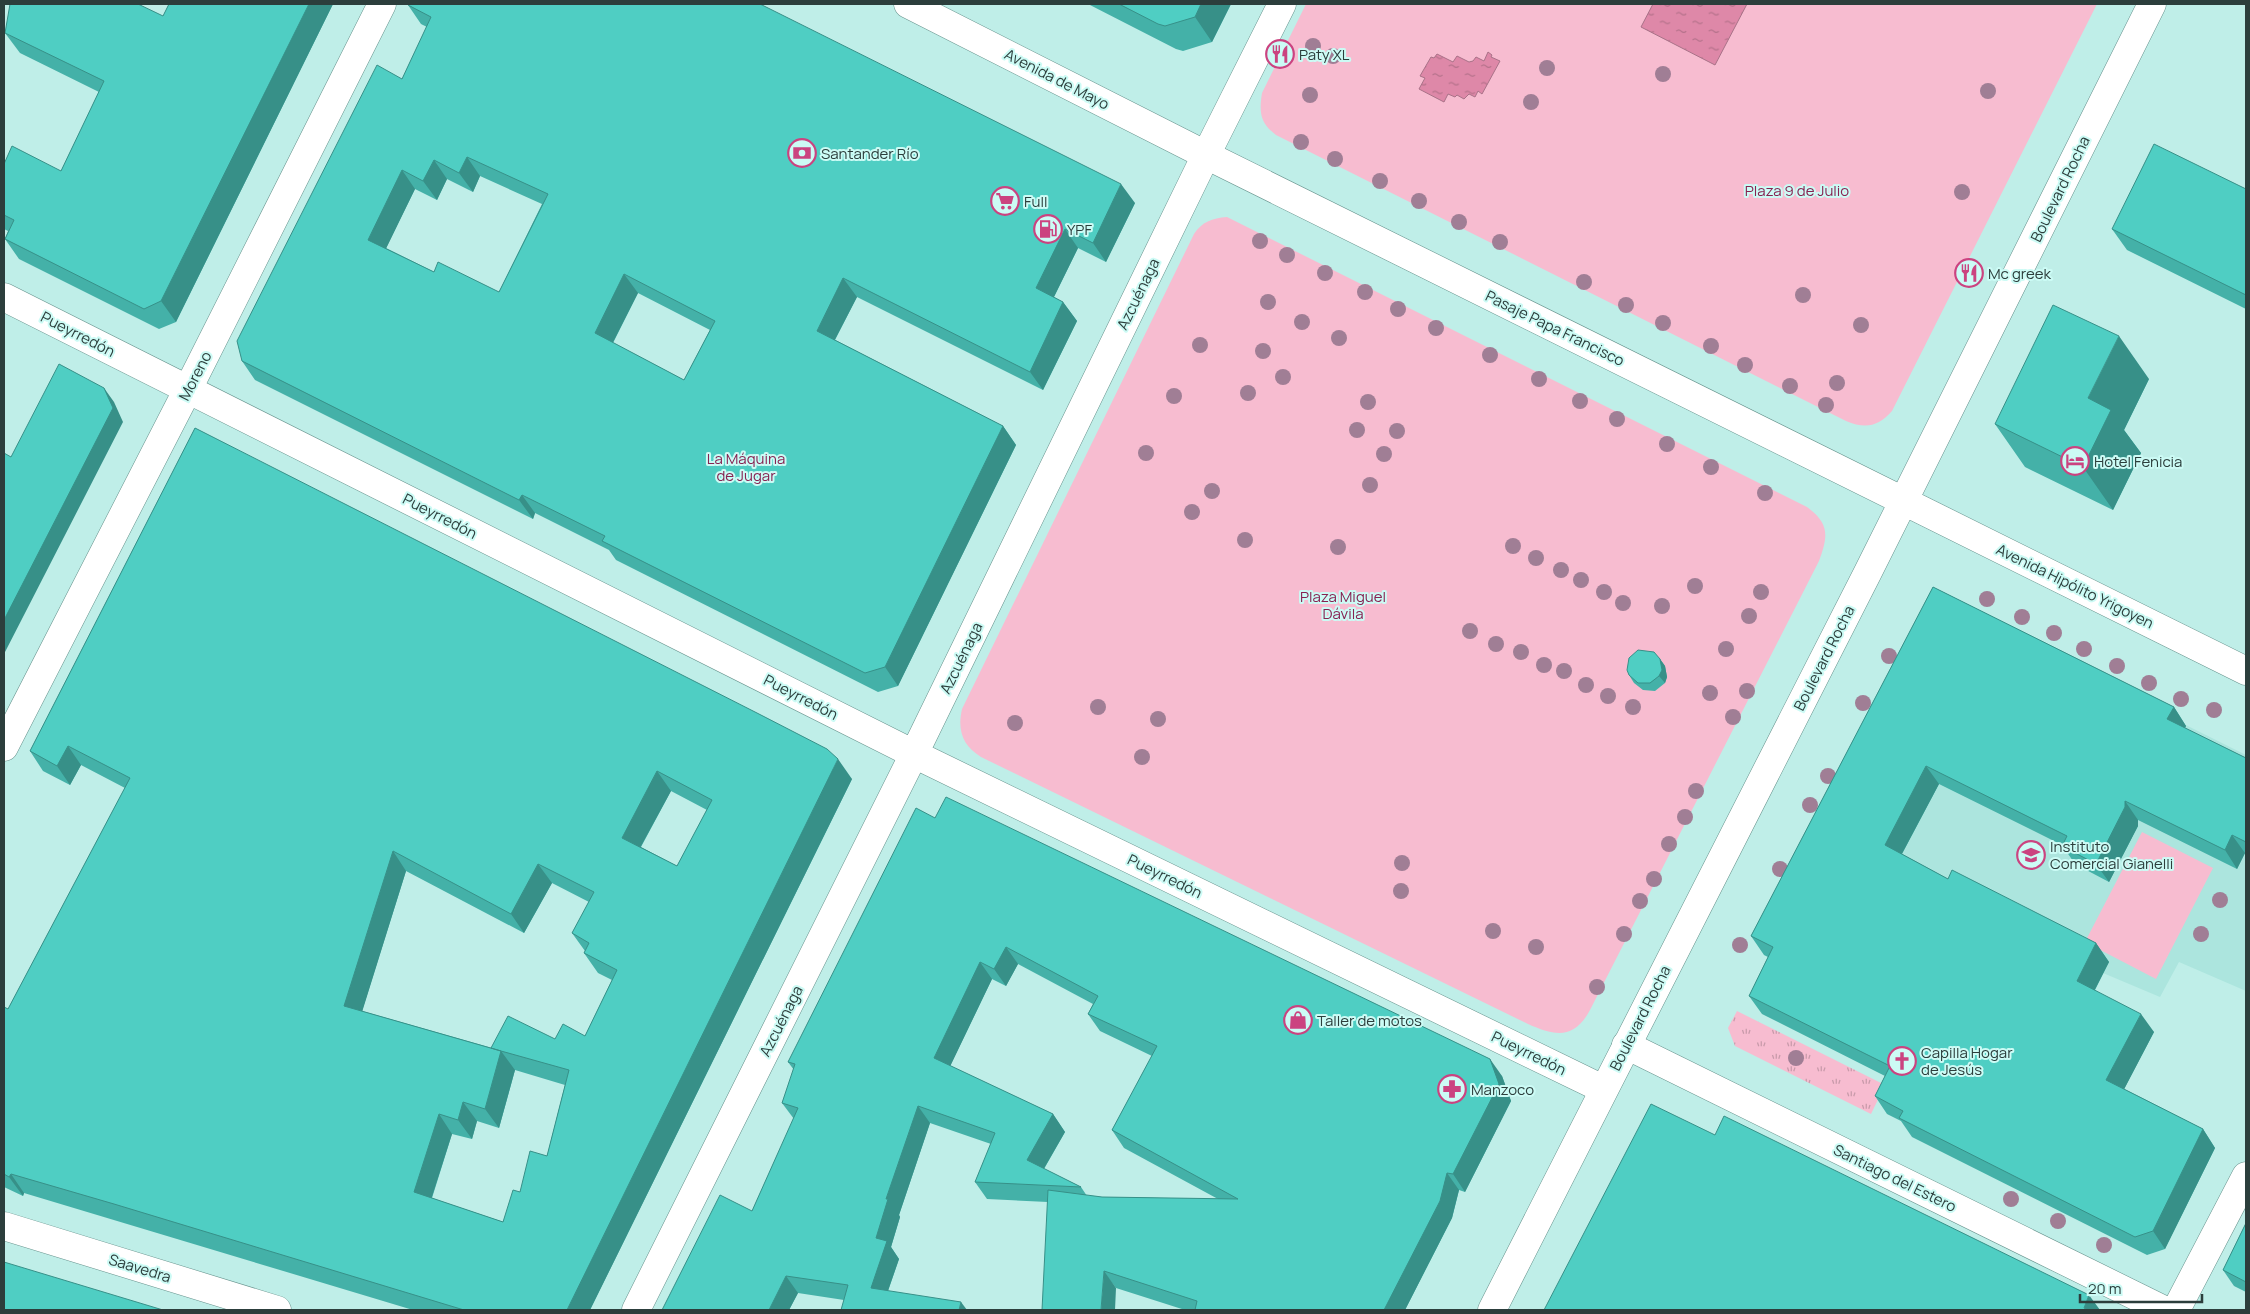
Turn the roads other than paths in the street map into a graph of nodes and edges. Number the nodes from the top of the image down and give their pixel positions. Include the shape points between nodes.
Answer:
1 (382, 4) edge
2 (908, 4) edge
3 (1282, 4) edge
4 (2152, 4) edge
5 (1206, 155) junction
6 (4, 297) edge
7 (188, 389) junction
8 (1903, 502) junction
9 (2246, 671) edge
10 (4, 747) edge
11 (914, 754) junction
12 (1626, 1045) junction
13 (1604, 1089) junction
14 (2246, 1176) edge
15 (4, 1226) edge
16 (277, 1310) edge
17 (636, 1310) edge
18 (1492, 1310) edge
19 (2164, 1310) edge
20 (2176, 1310) edge

1 - 7 street, Moreno
2 - 5 street, Avenida de Mayo
3 - 5 street, Azcuénaga
4 - 8 street, Boulevard Rocha
5 - 8 street, Pasaje Papa Francisco
5 - 11 street, Azcuénaga
6 - 7 street, Pueyrredón
7 - 10 street, Moreno
7 - 11 street, Pueyrredón
8 - 9 street, Avenida Hipólito Yrigoyen
8 - 12 street, Boulevard Rocha
11 - 13 street, Pueyrredón
11 - 17 street, Azcuénaga
12 - 13 street, Boulevard Rocha
12 - 19 street, Santiago del Estero
13 - 18 street, Boulevard Rocha
14 - 20 street
15 - 16 street, Saavedra

